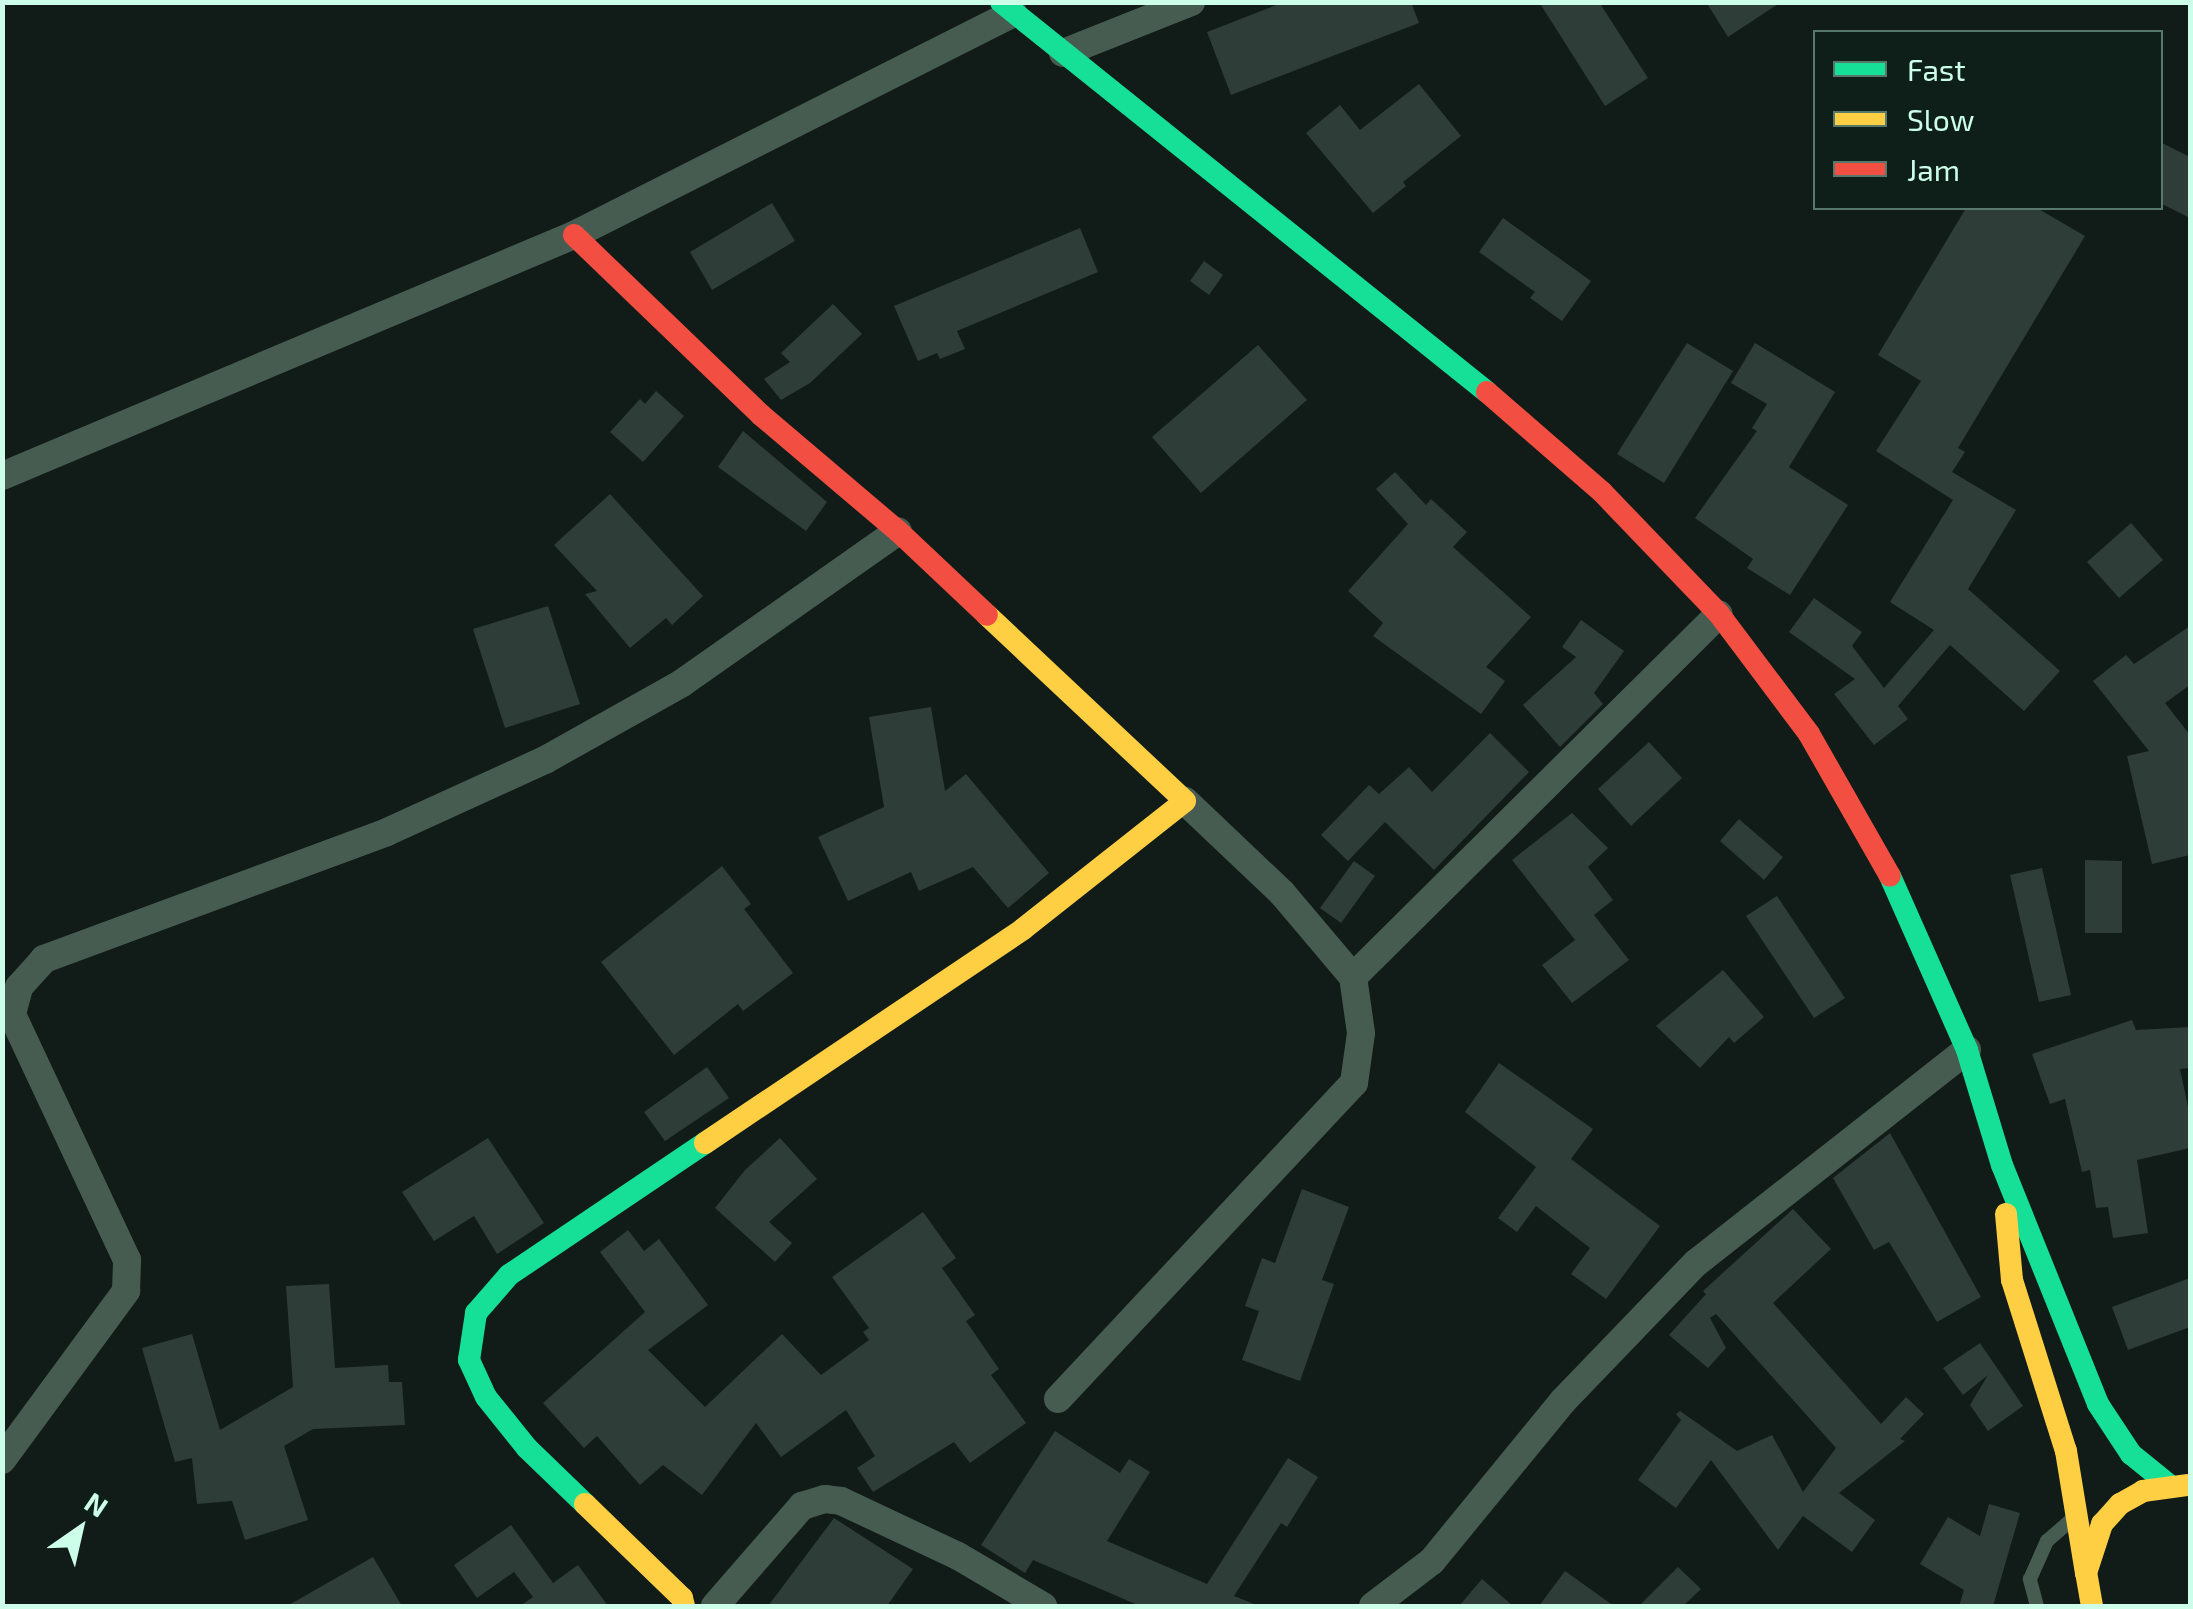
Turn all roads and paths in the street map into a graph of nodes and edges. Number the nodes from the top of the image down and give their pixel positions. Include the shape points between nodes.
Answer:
1 (1192, 2) edge
2 (1006, 8) edge
3 (1063, 53) junction
4 (574, 236) junction
5 (2, 476) edge
6 (898, 531) junction
7 (1720, 614) junction
8 (1186, 801) junction
9 (1352, 977) junction
10 (11, 979) edge
11 (1967, 1050) junction
12 (2002, 1165) junction
13 (1058, 1398) dead end
14 (2, 1460) edge
15 (2179, 1485) edge
16 (2077, 1516) junction
17 (2086, 1573) junction
18 (2090, 1604) edge
19 (684, 1606) edge
20 (715, 1606) edge
21 (1043, 1606) edge
22 (1373, 1606) edge
23 (2037, 1606) edge

1 - 3 street
2 - 3 main road
2 - 4 street
3 - 7 main road via 1442,354 1602,492
4 - 5 street
4 - 6 main road via 761,415
6 - 8 main road
6 - 10 street via 682,684 545,760 386,832 44,959
7 - 9 street
7 - 11 main road via 1809,734 1896,888
8 - 9 street via 1282,893
8 - 19 main road via 1007,940 509,1275 476,1314 469,1360 486,1397 526,1448
9 - 13 street via 1361,1033 1354,1083
10 - 14 street via 12,1014 127,1260 126,1291
11 - 12 main road
11 - 22 street via 1696,1263 1563,1400 1432,1561
12 - 15 main road via 2098,1404 2131,1454
12 - 16 main road via 2012,1280 2066,1451
15 - 17 main road via 2142,1491 2120,1504 2102,1524
16 - 17 main road
16 - 23 lane via 2046,1541 2030,1579
17 - 18 main road
20 - 21 street via 802,1506 825,1499 958,1556

